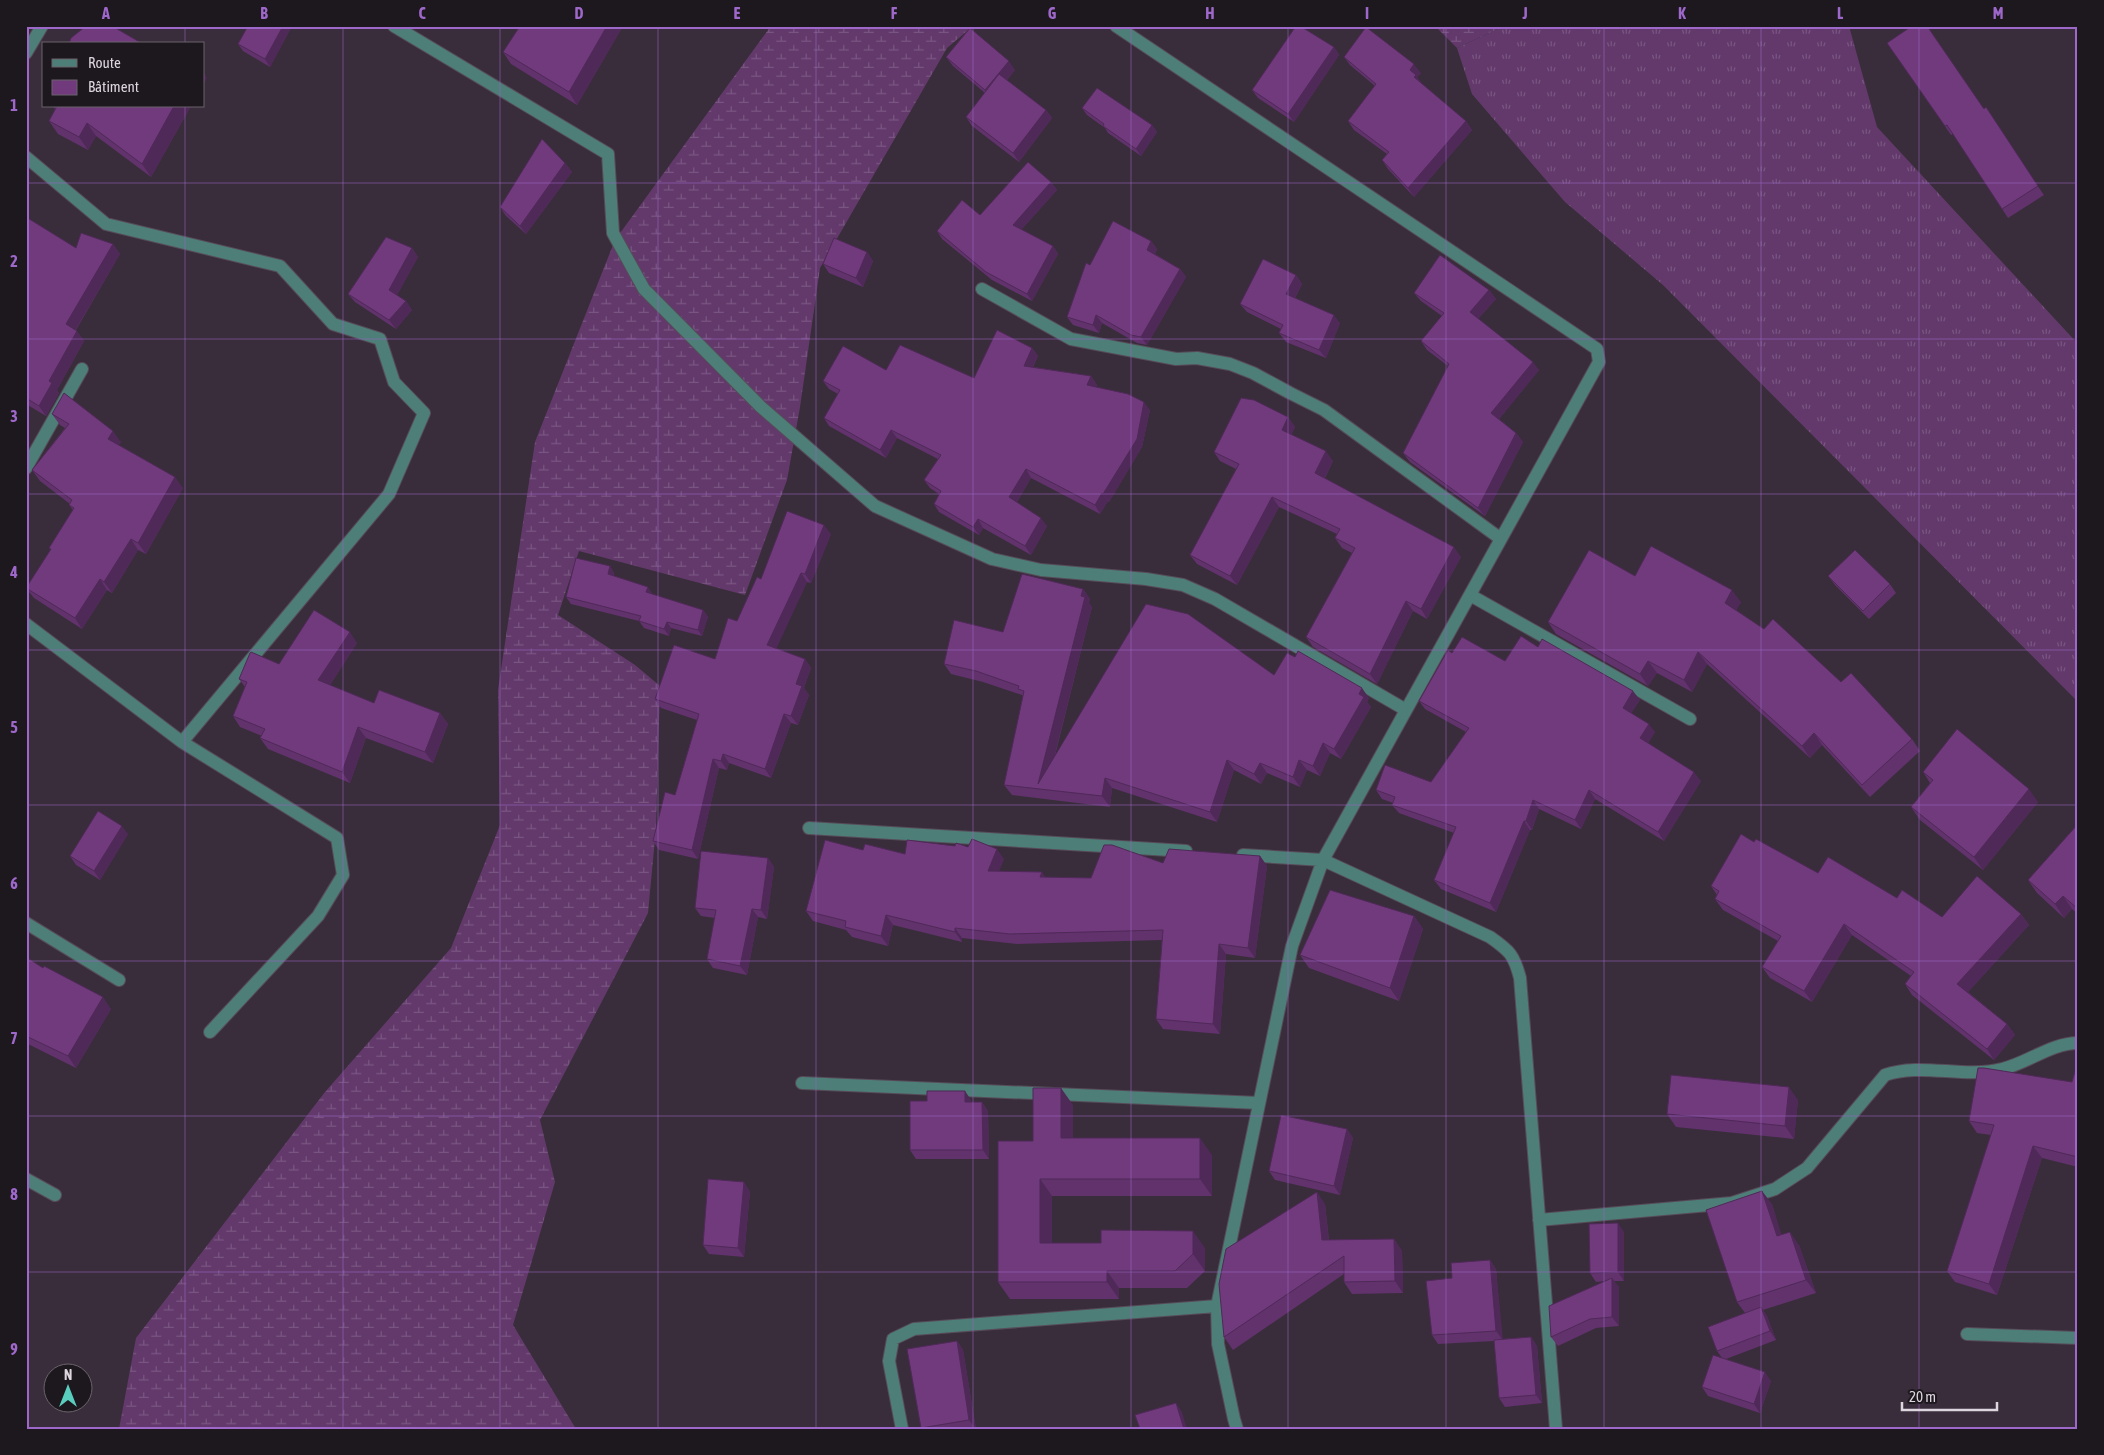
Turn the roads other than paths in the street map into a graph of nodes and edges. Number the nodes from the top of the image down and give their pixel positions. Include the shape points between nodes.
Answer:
1 (42, 26) edge
2 (394, 26) edge
3 (1116, 26) edge
4 (26, 53) edge
5 (26, 157) edge
6 (982, 289) dead end
7 (82, 369) dead end
8 (26, 468) edge
9 (1502, 539) junction
10 (1470, 595) junction
11 (26, 624) edge
12 (1406, 710) junction
13 (1690, 719) dead end
14 (182, 742) junction
15 (809, 828) dead end
16 (1195, 852) edge
17 (1234, 854) edge
18 (1323, 860) junction
19 (26, 923) edge
20 (119, 980) dead end
21 (210, 1032) dead end
22 (2078, 1043) edge
23 (802, 1083) dead end
24 (1259, 1103) junction
25 (26, 1179) edge
26 (55, 1195) dead end
27 (1539, 1220) junction
28 (1217, 1306) junction
29 (1968, 1334) dead end
30 (2078, 1338) edge
31 (902, 1429) edge
32 (1238, 1429) edge
33 (1556, 1429) edge

1 - 4 street
2 - 12 street via 608,154 613,233 644,289 761,406 875,506 992,559 1041,570 1183,585 1215,599
3 - 9 street via 1597,349 1599,362
5 - 14 street via 106,224 280,266 333,324 380,338 394,382 424,413 389,494
6 - 9 street via 1071,338 1176,360 1197,358 1230,364 1253,372 1324,410
7 - 8 street
9 - 10 street
10 - 12 street
10 - 13 street
11 - 14 street
12 - 18 street
14 - 21 street via 337,838 343,875 318,916
15 - 16 street
17 - 18 street
18 - 24 street via 1292,946
18 - 27 street via 1490,937 1515,959 1520,978
19 - 20 street
22 - 27 street via 2066,1043 2003,1069 1973,1073 1899,1070 1885,1075 1807,1168 1775,1189 1732,1203
23 - 24 street
24 - 28 street
25 - 26 street
27 - 33 street
28 - 31 street via 914,1329 893,1339 889,1361
28 - 32 street via 1218,1344
29 - 30 street

